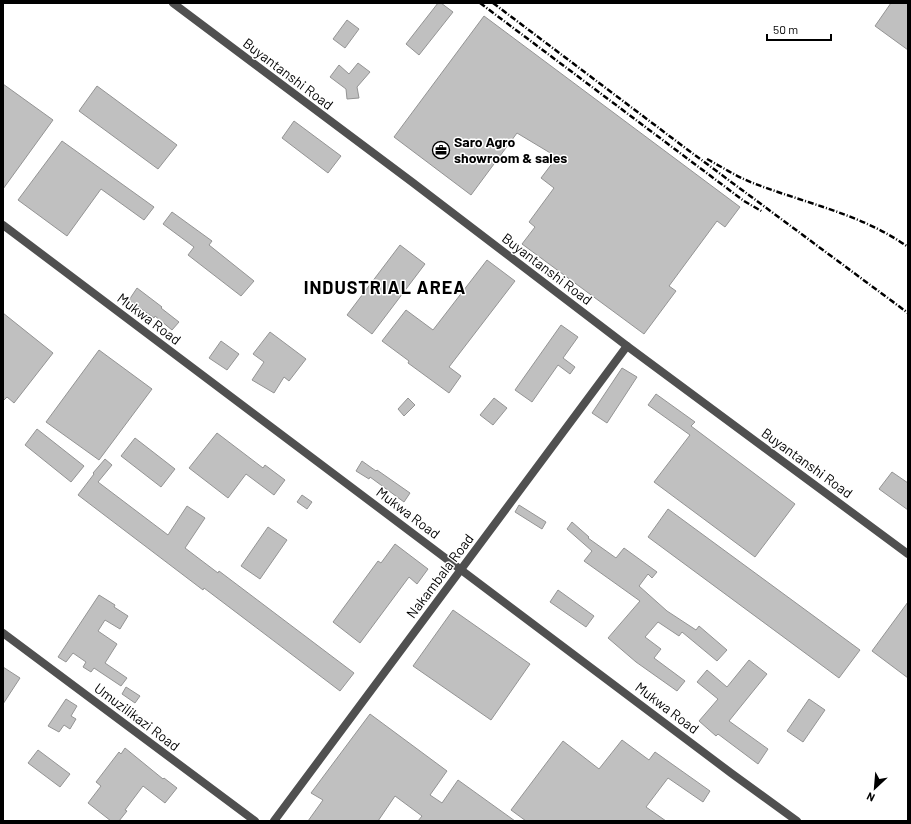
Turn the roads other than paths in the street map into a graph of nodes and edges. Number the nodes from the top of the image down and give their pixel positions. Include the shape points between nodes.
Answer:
1 (173, 3) edge
2 (3, 225) edge
3 (627, 346) junction
4 (908, 554) edge
5 (460, 569) junction
6 (3, 634) edge
7 (255, 821) edge
8 (274, 821) edge
9 (797, 821) edge

1 - 3 street, Buyantanshi Road
2 - 5 street, Mukwa Road
3 - 4 street, Buyantanshi Road
3 - 5 street, Nakambala Road
5 - 8 street, Nakambala Road
5 - 9 street, Mukwa Road
6 - 7 street, Umuzilikazi Road

